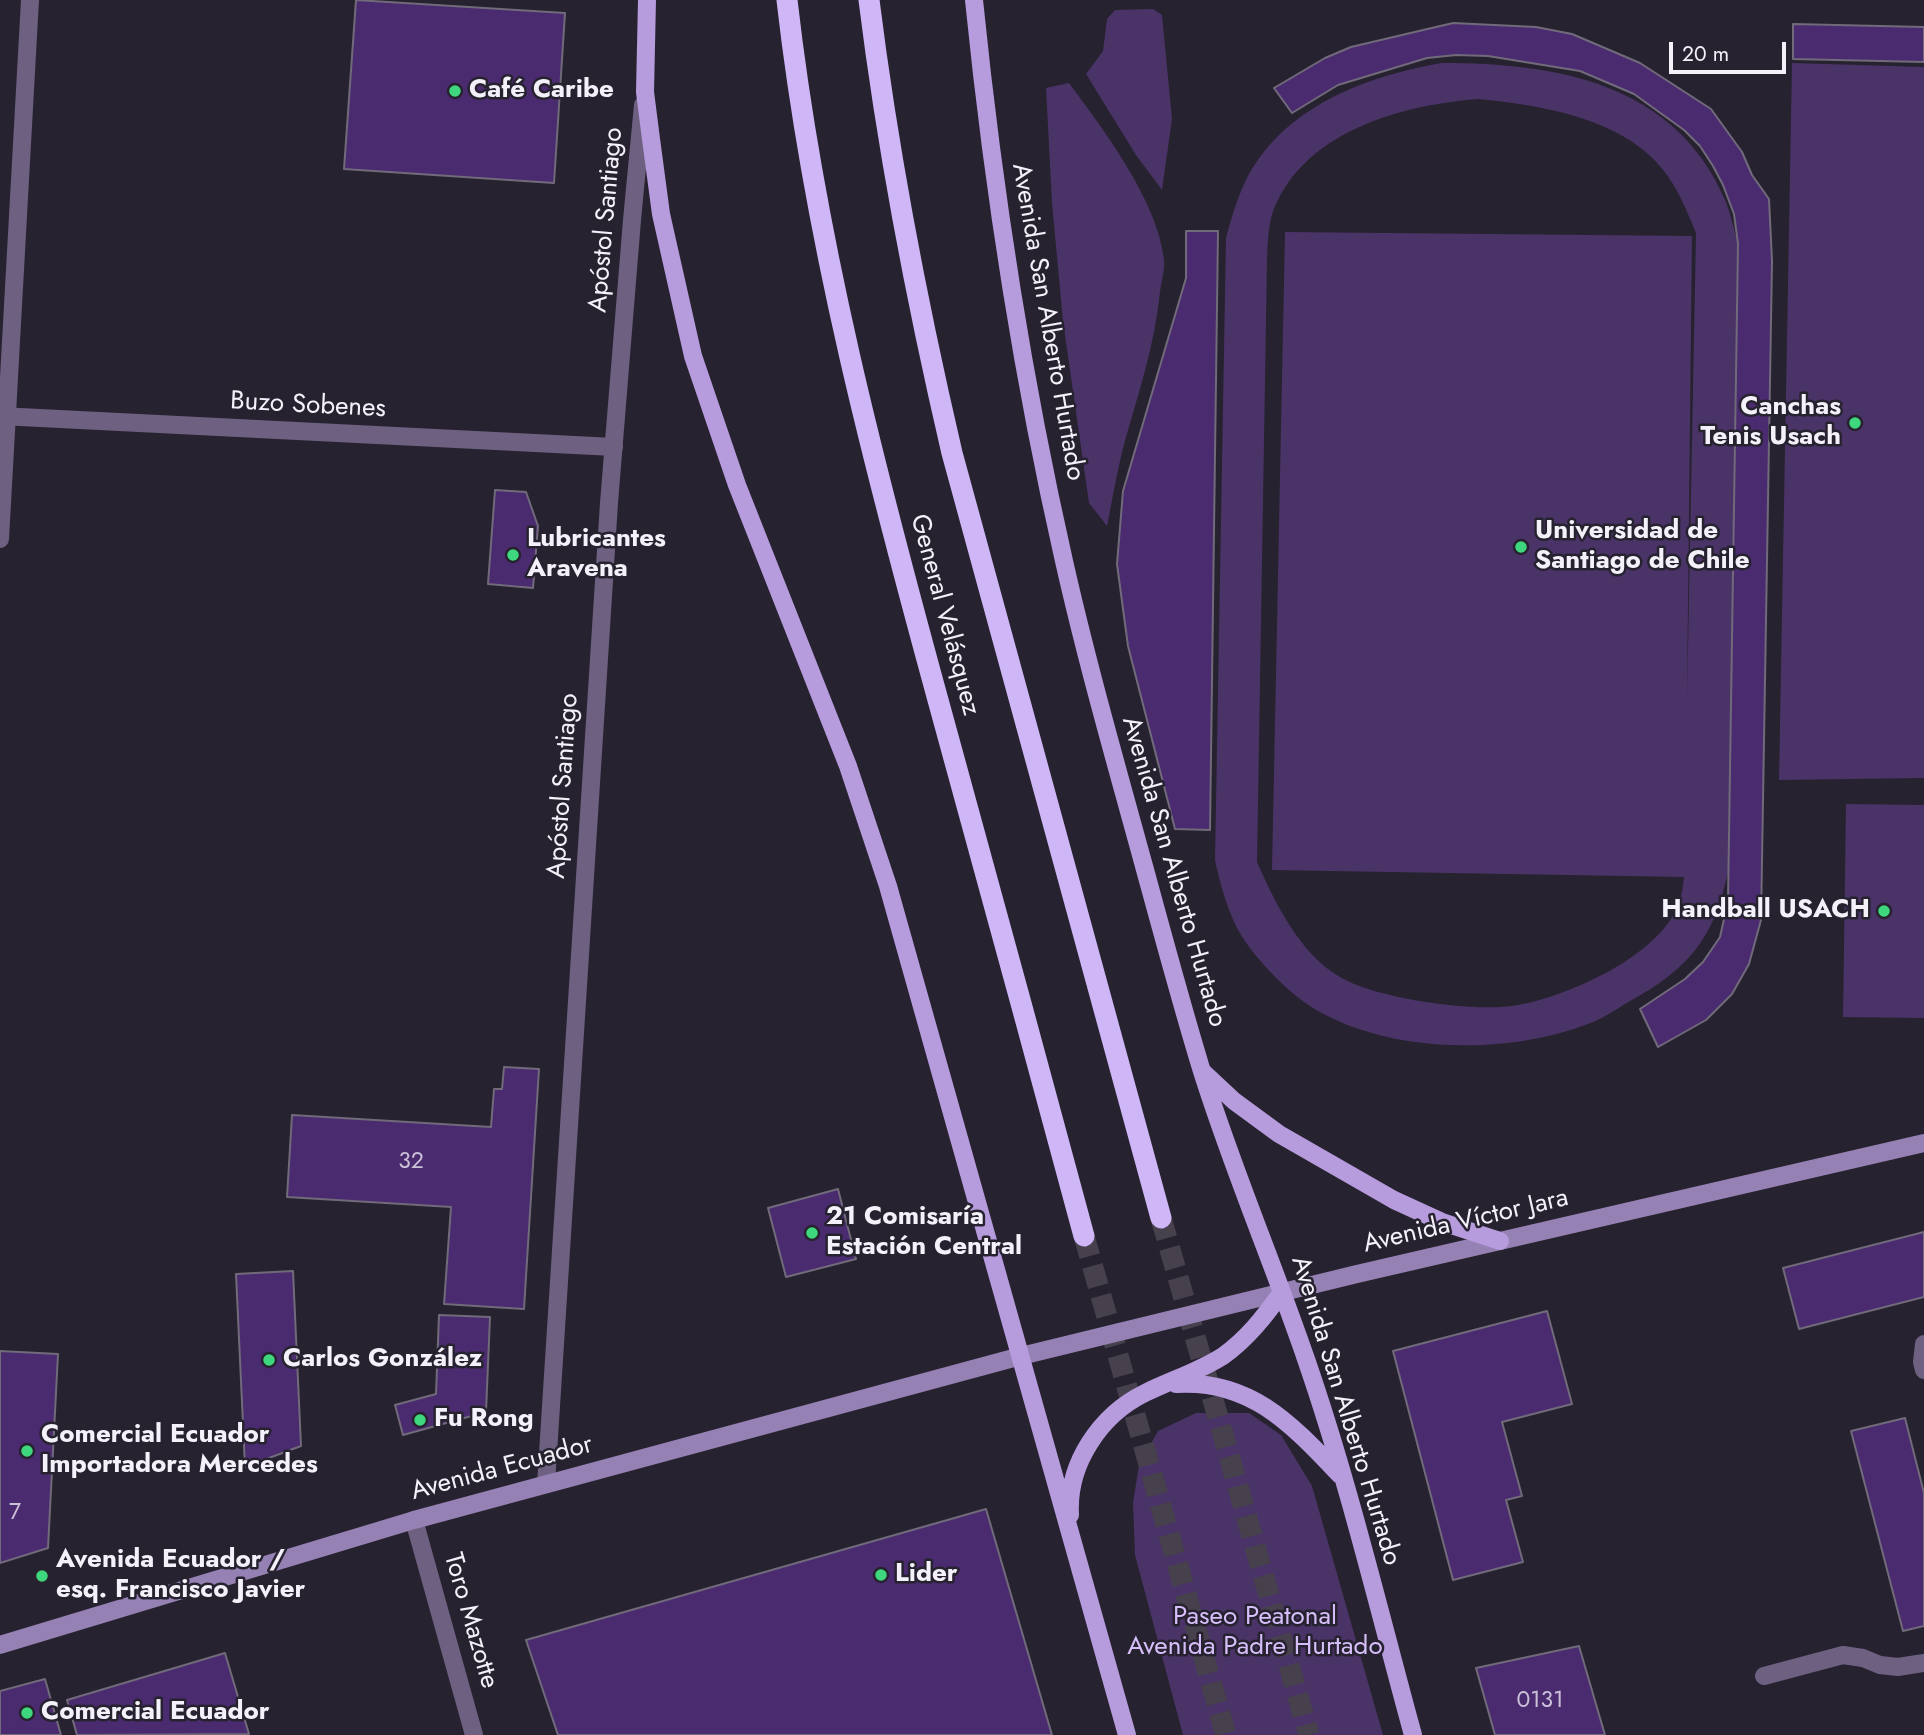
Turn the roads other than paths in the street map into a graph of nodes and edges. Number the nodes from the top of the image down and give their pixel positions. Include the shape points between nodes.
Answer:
1 (30, 0) edge
2 (647, 0) edge
3 (787, 0) edge
4 (869, 0) edge
5 (974, 0) edge
6 (645, 92) junction
7 (3, 416) edge
8 (614, 447) junction
9 (0, 539) edge
10 (1202, 1071) junction
11 (1924, 1143) edge
12 (1161, 1218) tunnel mouth
13 (1084, 1236) tunnel mouth
14 (1500, 1241) junction
15 (1282, 1293) junction
16 (1924, 1344) edge
17 (1021, 1356) junction
18 (1924, 1370) edge
19 (1166, 1385) junction
20 (1342, 1478) junction
21 (546, 1484) junction
22 (414, 1520) junction
23 (1070, 1533) junction
24 (0, 1645) edge
25 (1924, 1663) edge
26 (1764, 1676) dead end
27 (474, 1735) edge
28 (1127, 1735) edge
29 (1413, 1735) edge

1 - 7 street
2 - 6 main road
3 - 13 highway, General Velásquez via 814,178 859,400
4 - 12 highway, General Velásquez via 898,199 951,453
5 - 10 main road, Avenida San Alberto Hurtado via 1011,292 1064,560
6 - 8 street, Apóstol Santiago
6 - 17 main road via 661,214 693,356 737,485 848,766 888,886
7 - 8 street, Buzo Sobenes
7 - 9 street
8 - 21 street, Apóstol Santiago
10 - 14 main road via 1279,1134 1394,1200
10 - 15 main road, Avenida San Alberto Hurtado
11 - 14 main road, Avenida Víctor Jara
14 - 15 main road, Avenida Víctor Jara
15 - 17 main road, Avenida Víctor Jara
15 - 19 main road via 1225,1354
15 - 20 main road, Avenida San Alberto Hurtado
16 - 18 street
17 - 21 main road, Avenida Ecuador
17 - 23 main road
19 - 20 main road via 1192,1383 1244,1394 1299,1432
19 - 23 main road via 1129,1402 1095,1434 1073,1481
20 - 29 main road, Avenida San Alberto Hurtado
21 - 22 main road, Avenida Ecuador
22 - 24 main road, Avenida Ecuador
22 - 27 street, Toro Mazotte
23 - 28 main road
25 - 26 street via 1898,1667 1843,1655

